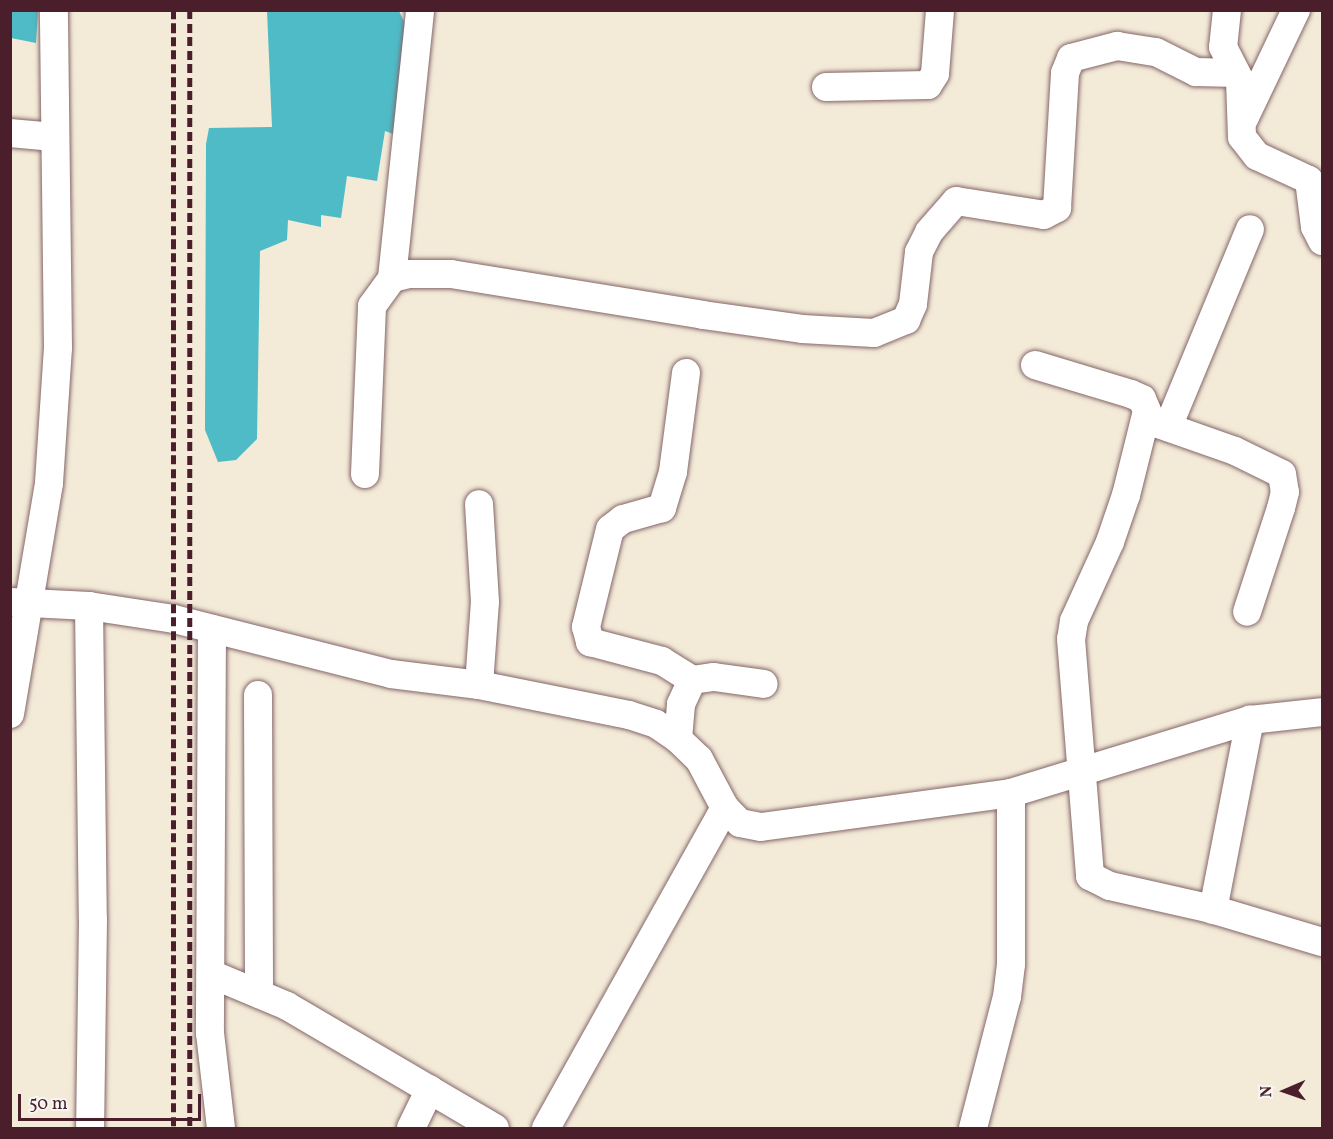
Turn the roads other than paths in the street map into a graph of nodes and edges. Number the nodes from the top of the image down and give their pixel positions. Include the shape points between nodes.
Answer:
1 (54, 10) edge
2 (940, 10) edge
3 (1227, 10) edge
4 (1296, 10) edge
5 (420, 17) edge
6 (1236, 73) junction
7 (826, 87) dead end
8 (1241, 126) junction
9 (10, 133) edge
10 (54, 137) junction
11 (1316, 179) edge
12 (1250, 229) dead end
13 (1323, 241) edge
14 (392, 278) junction
15 (1035, 365) dead end
16 (686, 373) dead end
17 (1158, 423) junction
18 (365, 474) dead end
19 (479, 504) dead end
20 (19, 603) edge
21 (89, 606) junction
22 (1247, 612) dead end
23 (212, 629) junction
24 (692, 680) junction
25 (764, 684) dead end
26 (479, 686) junction
27 (258, 696) dead end
28 (1323, 712) edge
29 (10, 714) edge
30 (1250, 720) junction
31 (678, 739) junction
32 (1081, 772) junction
33 (1011, 793) junction
34 (725, 808) junction
35 (1213, 910) junction
36 (1323, 942) edge
37 (211, 974) junction
38 (259, 994) junction
39 (430, 1089) junction
40 (90, 1128) edge
41 (220, 1128) edge
42 (411, 1128) edge
43 (495, 1128) edge
44 (546, 1128) edge
45 (973, 1128) edge

1 - 10 street
2 - 7 street via 935,74 928,85
3 - 6 street via 1223,47
4 - 8 street
5 - 14 street
6 - 8 street via 1240,80
6 - 14 street via 1196,72 1156,52 1117,46 1071,58 1065,73 1057,208 1051,214 1026,214 956,201 929,232 919,252 913,304 906,320 874,333 725,318 451,274
8 - 11 street via 1245,144 1257,156
9 - 10 street
10 - 20 street via 58,348 49,483
11 - 13 street via 1315,227
12 - 17 street
14 - 18 street via 372,306
15 - 17 street via 1142,399
16 - 24 street via 666,496 657,511 623,519 610,529 586,627 590,642 662,662
17 - 22 street via 1282,474 1285,492 1281,508
17 - 32 street via 1074,621 1072,667
19 - 26 street via 485,602
20 - 21 street
20 - 29 street
21 - 23 street
21 - 40 street via 93,919
23 - 26 street via 392,674
23 - 37 street
24 - 25 street via 714,676
24 - 31 street via 681,704
26 - 31 street via 629,715 656,724
27 - 38 street
28 - 30 street
30 - 32 street
30 - 35 street
31 - 34 street via 699,759
32 - 33 street
32 - 35 street via 1090,876 1110,886
33 - 34 street via 761,827 740,823
33 - 45 street via 1011,964 1007,997
34 - 44 street
35 - 36 street
37 - 38 street
37 - 41 street via 210,1033
38 - 39 street via 287,1006
39 - 42 street
39 - 43 street

